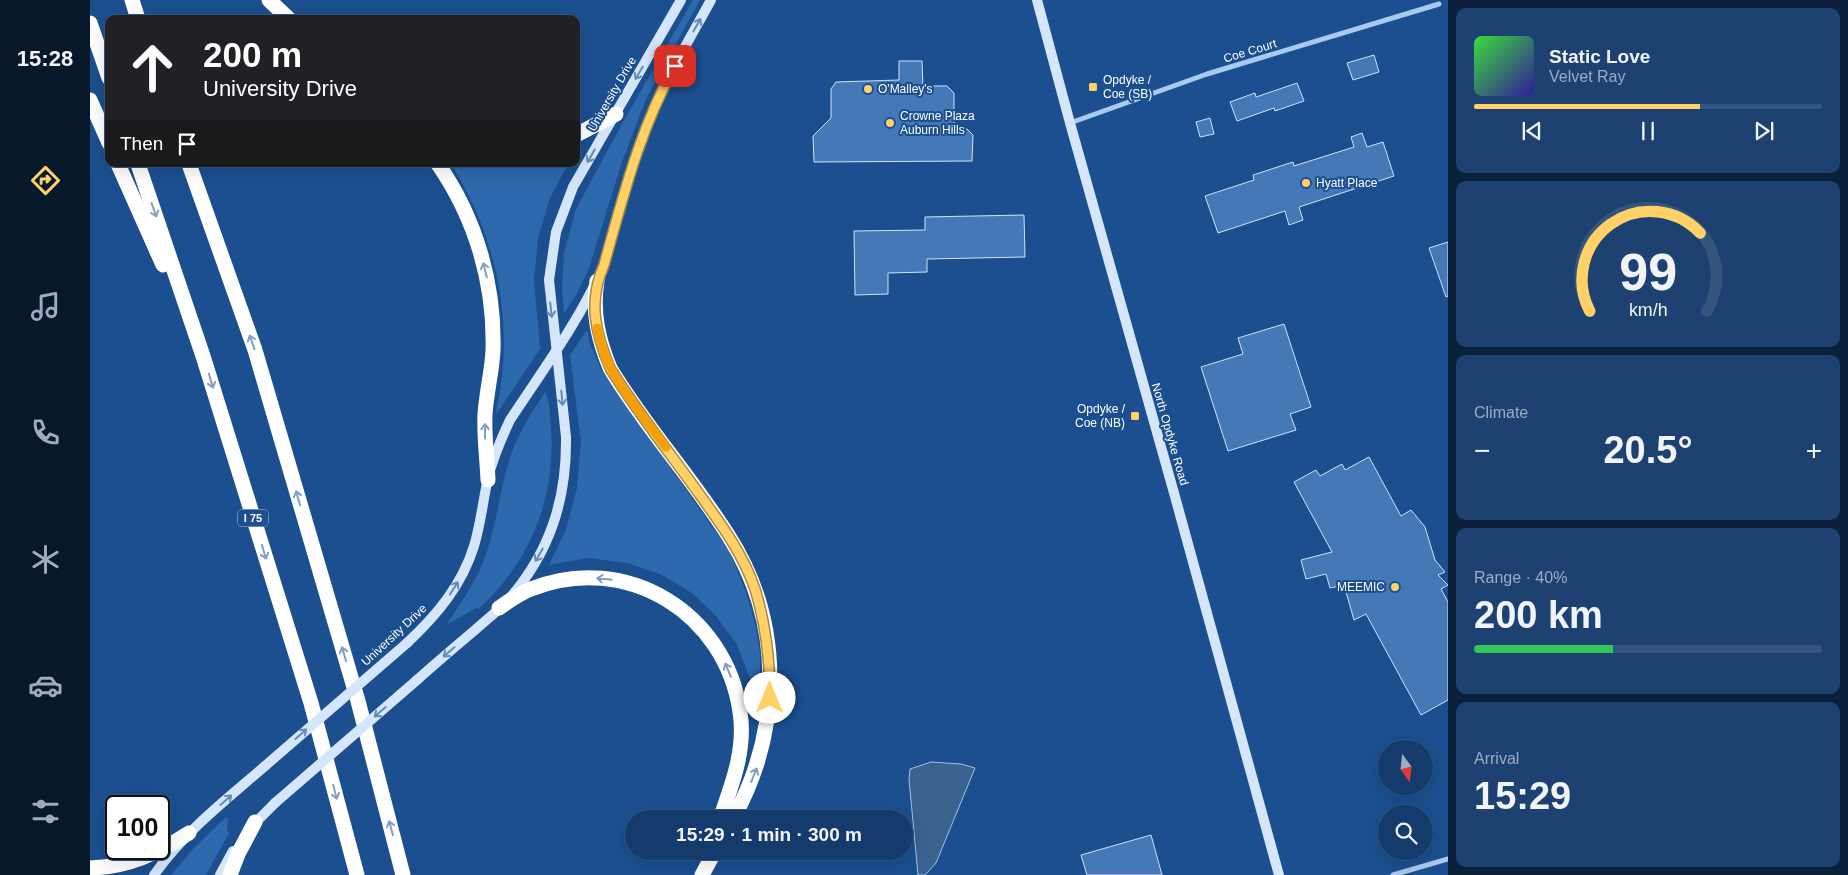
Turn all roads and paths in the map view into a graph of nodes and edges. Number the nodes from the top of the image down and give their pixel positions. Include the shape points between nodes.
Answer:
1 (132, 0) edge
2 (269, 0) edge
3 (681, 0) edge
4 (711, 0) edge
5 (1037, 0) edge
6 (1439, 4) dead end
7 (137, 15) edge
8 (285, 15) edge
9 (90, 23) edge
10 (105, 66) edge
11 (90, 100) edge
12 (616, 114) junction
13 (1070, 123) junction
14 (580, 133) edge
15 (105, 134) edge
16 (119, 167) edge
17 (139, 167) edge
18 (190, 167) edge
19 (440, 167) edge
20 (597, 281) junction
21 (556, 349) junction
22 (203, 356) junction
23 (488, 480) junction
24 (499, 608) junction
25 (723, 810) edge
26 (738, 810) edge
27 (255, 822) junction
28 (189, 833) junction
29 (1448, 859) edge
30 (705, 860) edge
31 (710, 860) edge
32 (90, 868) edge
33 (154, 875) edge
34 (220, 875) edge
35 (230, 875) edge
36 (357, 875) edge
37 (403, 875) edge
38 (701, 875) edge
39 (1279, 875) edge
40 (1393, 875) edge

1 - 7 highway
2 - 8 highway
3 -> 12 main road, University Drive
20 -> 4 main road, University Drive via 649,120
5 - 13 main road, North Opdyke Road
6 - 13 street, Coe Court via 1207,74
9 - 10 highway
11 - 15 highway
12 - 14 highway
12 -> 21 main road, University Drive via 573,187 556,232 549,280
13 - 39 main road, North Opdyke Road
16 - 22 highway
17 -> 22 highway, I 75
37 -> 18 highway via 358,701 255,350
23 -> 19 highway via 485,414 493,353 490,295 481,253 469,219
20 - 21 main road, University Drive
26 -> 20 highway via 756,771 764,743 770,698 769,659 760,606 729,536 610,368 600,343 595,313
21 - 23 main road, University Drive via 510,420
21 -> 24 main road, University Drive via 566,437 565,478 560,501 545,546 530,571
22 -> 36 highway, I 75 via 311,703
28 -> 23 main road, University Drive, bridge via 407,643 442,606 467,565 479,528
25 -> 24 highway via 739,762 740,713 726,665 695,621 668,599 652,591 601,578 547,583
24 -> 27 main road, University Drive, bridge
27 - 34 main road, University Drive
27 - 35 highway
28 - 32 highway via 143,858
28 - 33 main road, University Drive
29 - 40 street
30 - 38 highway
31 - 38 highway

